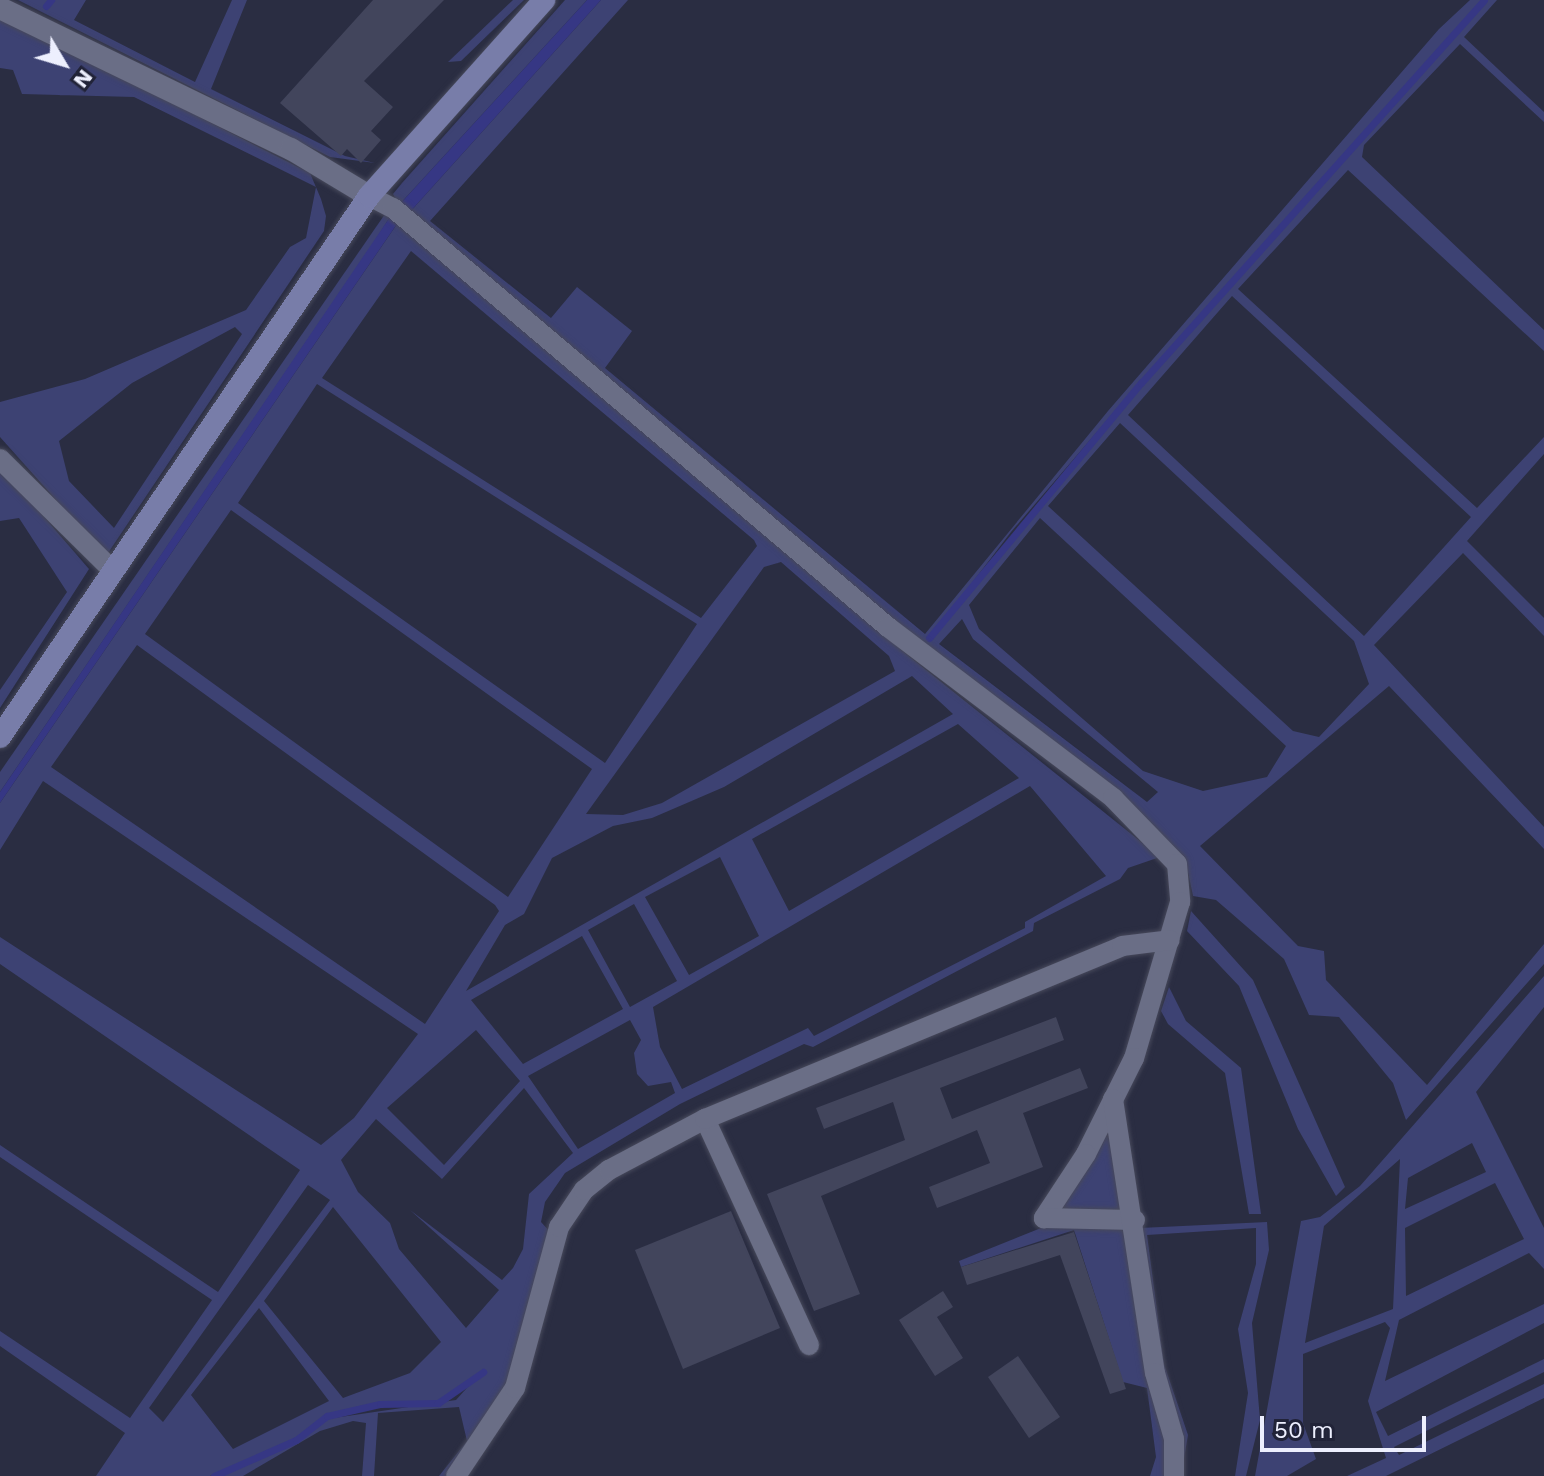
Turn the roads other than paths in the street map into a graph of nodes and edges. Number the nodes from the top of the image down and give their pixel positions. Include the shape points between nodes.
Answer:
1 (544, 0) edge
2 (0, 8) edge
3 (369, 196) junction
4 (0, 459) edge
5 (113, 571) junction
6 (0, 737) edge
7 (1170, 940) junction
8 (1113, 1099) junction
9 (705, 1119) junction
10 (1135, 1220) junction
11 (809, 1345) dead end
12 (456, 1476) edge
13 (1174, 1476) edge

1 - 3 main road
2 - 3 street via 291,149
3 - 5 main road
3 - 7 street via 393,208 888,627 1138,821 1182,876
4 - 5 street
5 - 6 main road
7 - 8 street
7 - 9 street via 1122,946
8 - 10 street
8 - 10 street via 1044,1218
9 - 11 street
9 - 12 street via 609,1170 574,1203 552,1247 515,1388
10 - 13 street via 1155,1373 1174,1439

